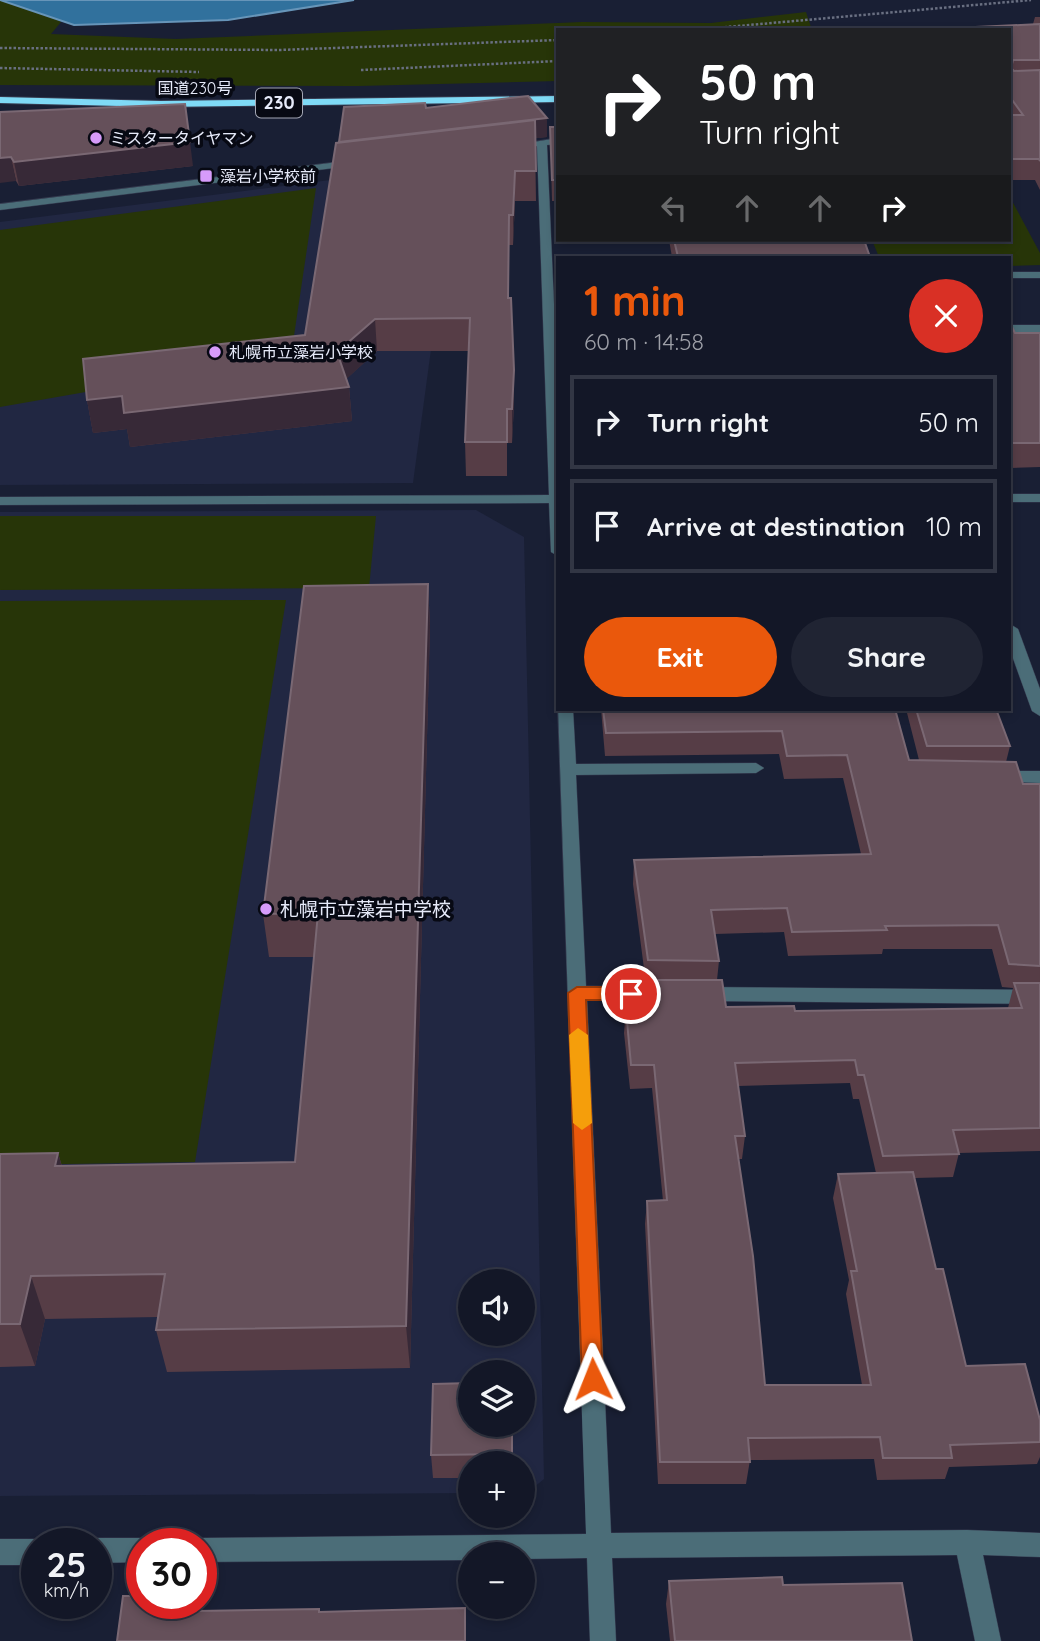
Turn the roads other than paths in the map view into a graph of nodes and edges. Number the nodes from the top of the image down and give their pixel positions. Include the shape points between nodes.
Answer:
1 (556, 99) edge
2 (0, 100) edge
3 (556, 141) edge
4 (542, 143) junction
5 (501, 147) edge
6 (364, 162) edge
7 (0, 206) edge
8 (552, 274) edge
9 (1011, 275) edge
10 (1040, 275) edge
11 (1011, 329) edge
12 (1040, 329) edge
13 (556, 454) edge
14 (1011, 498) edge
15 (1040, 498) edge
16 (556, 499) edge
17 (0, 501) edge
18 (1011, 632) edge
19 (565, 711) edge
20 (1040, 711) edge
21 (756, 768) dead end
22 (567, 770) junction
23 (1040, 777) edge
24 (976, 778) edge
25 (577, 993) junction
26 (1040, 997) edge
27 (967, 1542) junction
28 (600, 1544) junction
29 (1040, 1545) edge
30 (217, 1550) edge
31 (0, 1552) edge
32 (21, 1552) edge
33 (603, 1641) edge
34 (988, 1641) edge

1 - 2 highway, 国道230号 / 230 via 203,104
3 - 4 street
4 - 5 street
4 - 8 street
6 - 7 street
8 - 13 street
9 - 10 street
11 - 12 street
14 - 15 street
16 - 17 street
18 - 20 street
19 - 22 street
21 - 22 street
22 - 25 street
23 - 24 street
25 - 26 street
25 - 28 street
27 - 28 street
27 - 29 street
27 - 34 street
28 - 30 street
28 - 33 street
31 - 32 street

